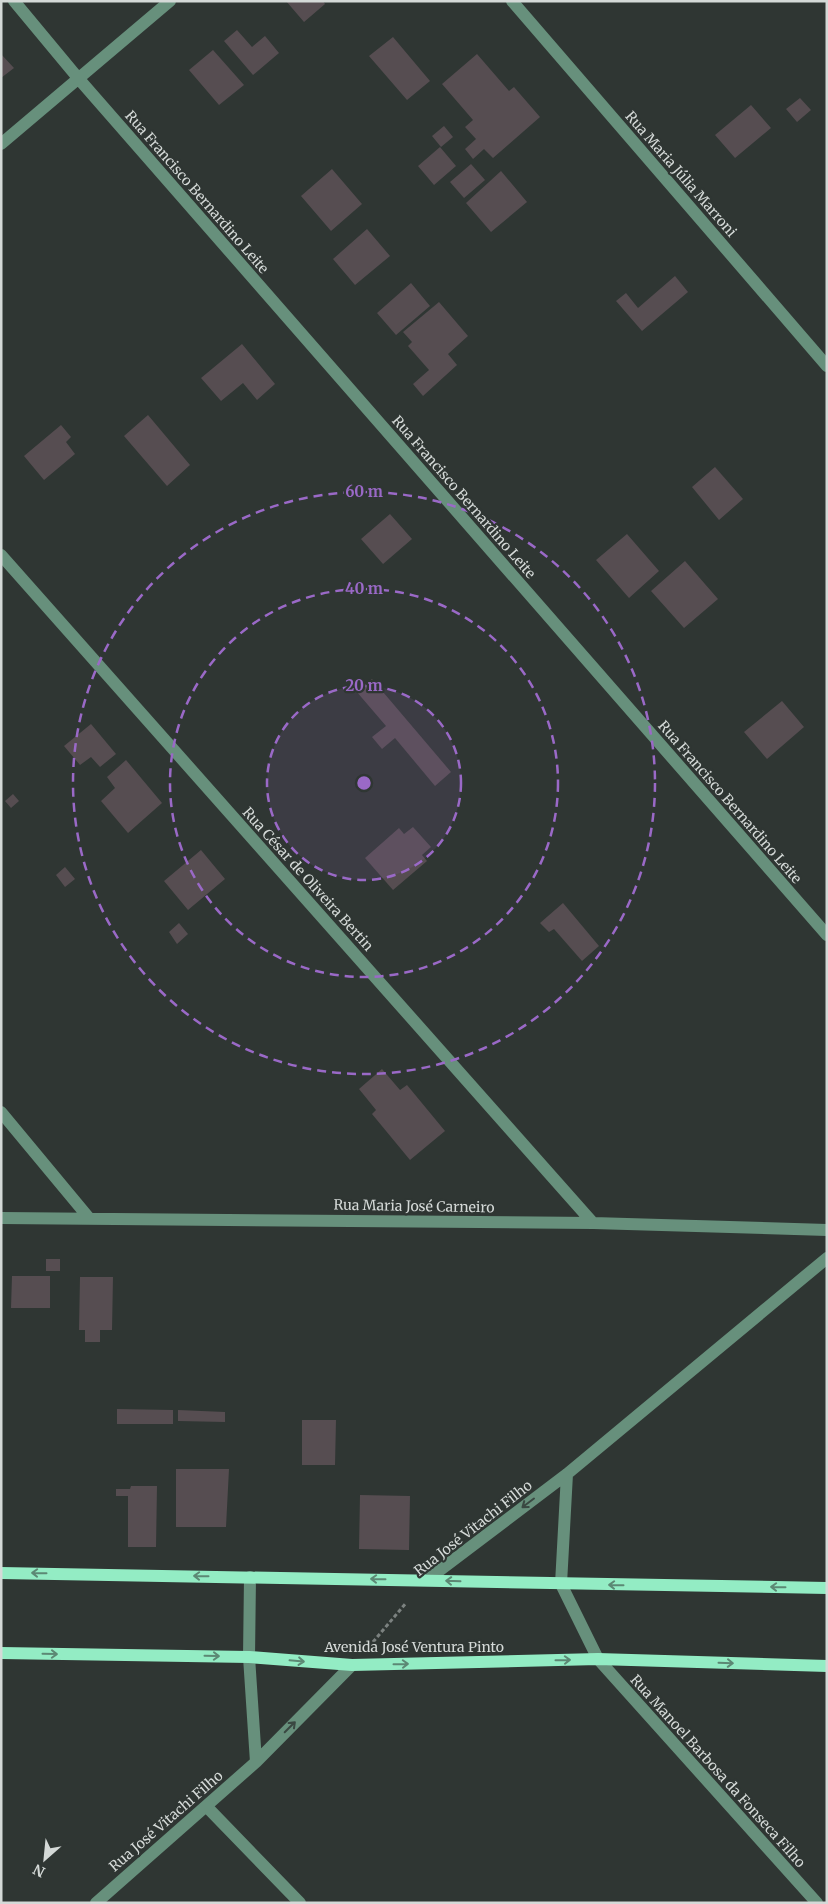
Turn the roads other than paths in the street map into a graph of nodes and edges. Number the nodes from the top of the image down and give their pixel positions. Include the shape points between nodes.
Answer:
1 (14, 1) edge
2 (170, 1) edge
3 (512, 1) edge
4 (78, 78) junction
5 (1, 144) edge
6 (825, 359) edge
7 (1, 555) edge
8 (827, 935) edge
9 (1, 1112) edge
10 (1, 1218) edge
11 (89, 1218) junction
12 (593, 1223) junction
13 (827, 1230) edge
14 (827, 1258) edge
15 (567, 1474) junction
16 (1, 1572) edge
17 (250, 1577) junction
18 (427, 1580) junction
19 (561, 1584) junction
20 (827, 1588) edge
21 (1, 1653) edge
22 (249, 1656) junction
23 (598, 1659) junction
24 (352, 1665) junction
25 (827, 1666) edge
26 (256, 1762) junction
27 (206, 1806) junction
28 (96, 1903) edge
29 (300, 1903) edge
30 (816, 1903) edge

1 - 4 street, Rua Francisco Bernardino Leite
2 - 4 street
3 - 6 street, Rua Maria Júlia Marroni
4 - 5 street
4 - 8 street, Rua Francisco Bernardino Leite
7 - 12 street, Rua César de Oliveira Bertin
9 - 11 street
10 - 11 street, Rua Maria José Carneiro
11 - 12 street, Rua Maria José Carneiro
12 - 13 street, Rua Maria José Carneiro
14 - 15 street, Rua José Vitachi Filho
15 -> 18 street, Rua José Vitachi Filho
15 - 19 street
17 -> 16 main road
18 -> 17 main road
17 - 22 street
19 -> 18 main road
20 -> 19 main road
19 - 23 street, Rua Manoel Barbosa da Fonseca Filho
21 -> 22 main road, Avenida José Ventura Pinto
22 -> 24 main road, Avenida José Ventura Pinto
22 - 26 street
24 -> 23 main road, Avenida José Ventura Pinto
23 -> 25 main road, Avenida José Ventura Pinto
23 - 30 street, Rua Manoel Barbosa da Fonseca Filho
26 -> 24 street, Rua José Vitachi Filho
26 - 27 street, Rua José Vitachi Filho
27 - 28 street, Rua José Vitachi Filho
27 - 29 street

